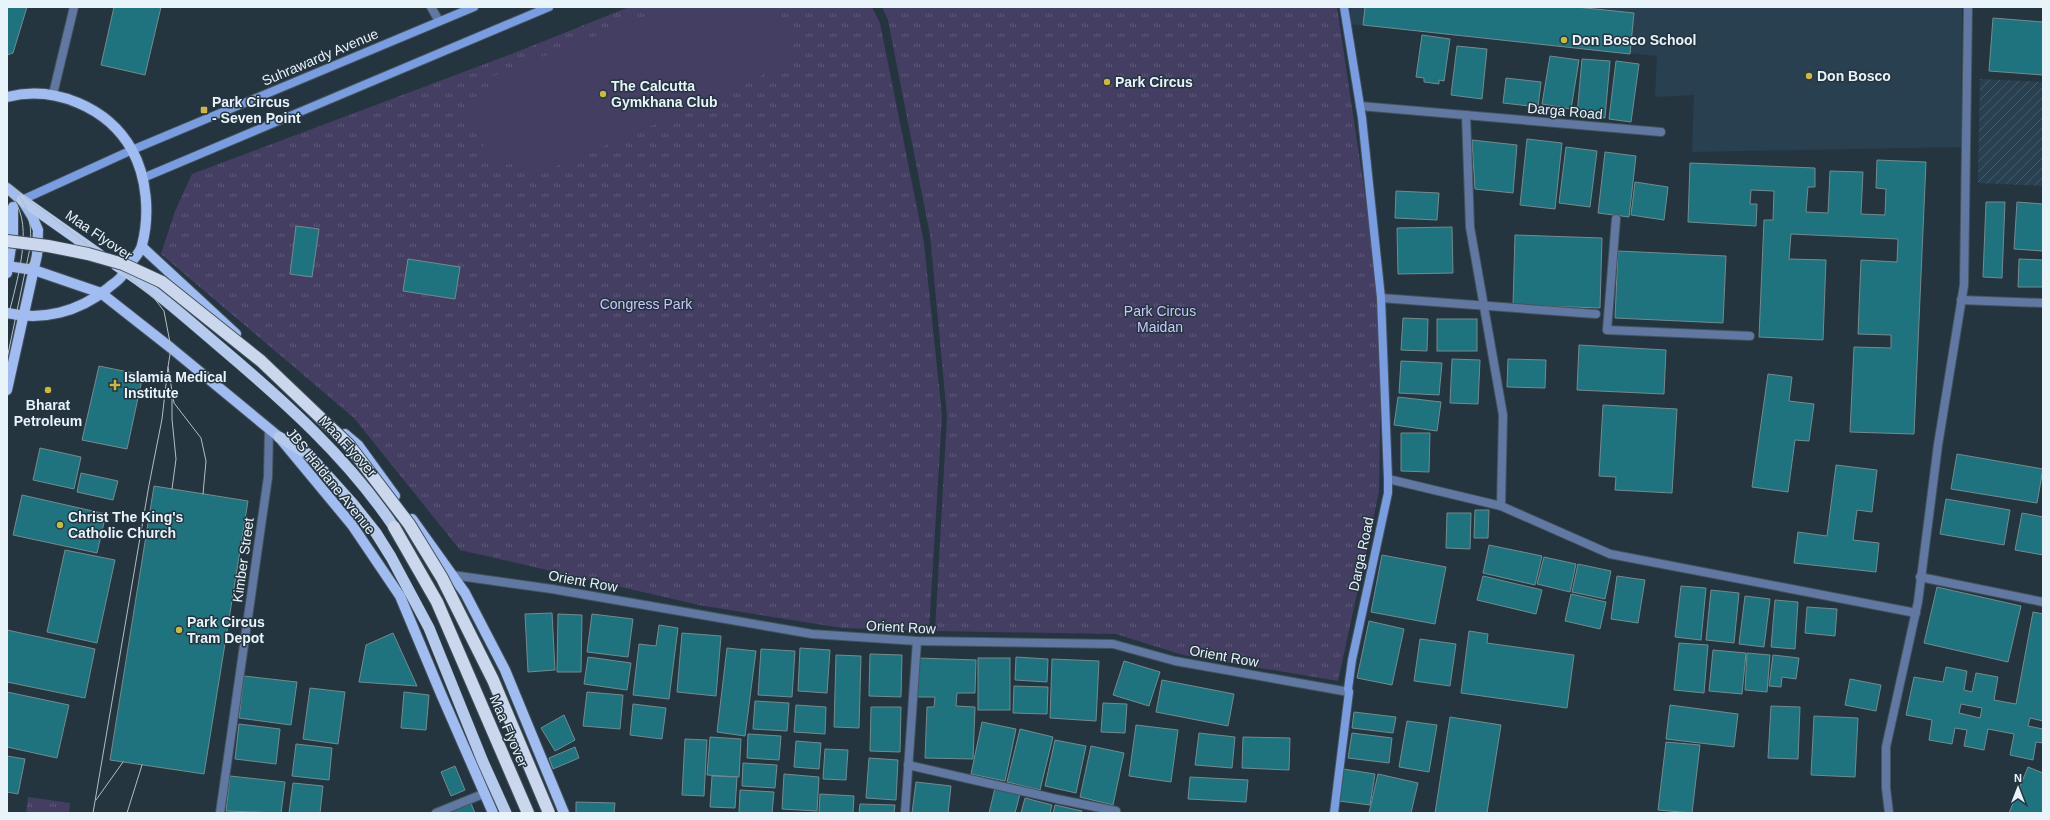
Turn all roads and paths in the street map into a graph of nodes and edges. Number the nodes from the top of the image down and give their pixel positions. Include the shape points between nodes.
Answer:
1 (74, 7) edge
2 (431, 7) edge
3 (474, 7) edge
4 (549, 7) edge
5 (1344, 7) edge
6 (1968, 7) edge
7 (439, 21) junction
8 (53, 94) junction
9 (7, 97) edge
10 (1360, 106) junction
11 (1466, 115) junction
12 (1661, 132) dead end
13 (132, 150) junction
14 (143, 178) junction
15 (7, 188) edge
16 (22, 200) junction
17 (9, 207) edge
18 (1616, 219) dead end
19 (7, 241) edge
20 (142, 247) junction
21 (8, 268) edge
22 (34, 270) junction
23 (124, 270) junction
24 (101, 293) junction
25 (1381, 298) junction
26 (1961, 300) junction
27 (2043, 303) edge
28 (1484, 306) junction
29 (7, 313) edge
30 (1596, 314) dead end
31 (24, 316) junction
32 (1750, 336) dead end
33 (7, 390) edge
34 (269, 429) junction
35 (279, 437) junction
36 (1388, 479) junction
37 (1501, 506) junction
38 (394, 527) joint
39 (452, 575) junction
40 (1920, 577) junction
41 (2043, 602) edge
42 (1916, 613) junction
43 (917, 641) junction
44 (1349, 692) junction
45 (908, 765) junction
46 (483, 794) junction
47 (1116, 811) dead end
48 (220, 813) edge
49 (436, 813) edge
50 (493, 813) edge
51 (506, 813) edge
52 (528, 813) edge
53 (549, 813) edge
54 (564, 813) edge
55 (905, 813) edge
56 (1334, 813) edge
57 (1889, 813) edge

1 - 8 street
2 - 7 street
3 - 7 main road, Suhrawardy Avenue
4 - 14 main road
5 - 10 main road, Darga Road
6 - 26 street via 1964,277
7 - 13 main road, Suhrawardy Avenue
8 - 9 main road via 22,93
8 - 13 main road via 90,108 111,124
10 - 11 street, Darga Road
10 - 25 main road, Darga Road
11 - 12 street, Darga Road
11 - 28 street via 1470,227
13 - 14 main road
13 - 16 main road, Suhrawardy Avenue
14 - 20 main road via 146,211
15 - 16 main road
16 - 17 main road
16 - 22 main road via 38,230
16 - 23 highway, Maa Flyover via 86,247
17 - 21 main road
18 - 32 street via 1608,330
19 - 53 highway, bridge via 88,254 123,264 162,282 261,361 348,444 409,524 442,578 493,680
20 - 23 main road
20 - 39 main road, Maa Flyover via 316,410 358,445
21 - 22 main road, JBS Haldane Avenue
22 - 24 main road, JBS Haldane Avenue
22 - 31 main road
23 - 24 main road via 121,277
23 - 38 highway, Maa Flyover via 170,304 299,416 346,464 376,500
24 - 31 main road via 69,311 46,316
24 - 34 main road, JBS Haldane Avenue
25 - 28 street
25 - 36 main road, Darga Road
26 - 27 street
26 - 40 street
28 - 30 street
28 - 37 street via 1503,415
29 - 31 main road
31 - 33 main road
34 - 35 main road, JBS Haldane Avenue
34 - 48 street, Kimber Street via 268,477
35 - 46 main road, JBS Haldane Avenue via 352,525 400,596
35 - 51 highway via 308,454 376,533 429,628
36 - 37 street
36 - 44 main road, Darga Road via 1388,493 1352,660
37 - 42 street via 1610,554
38 - 52 highway, Maa Flyover via 437,602
39 - 43 street, Orient Row via 517,583 812,634
39 - 54 main road, Maa Flyover via 465,593 505,670
40 - 41 street
40 - 42 street
42 - 57 street via 1886,747
43 - 44 street, Orient Row via 1113,644 1175,661
43 - 45 street
44 - 56 main road, Darga Road
45 - 47 street
45 - 55 street
46 - 49 street
46 - 50 main road, JBS Haldane Avenue

